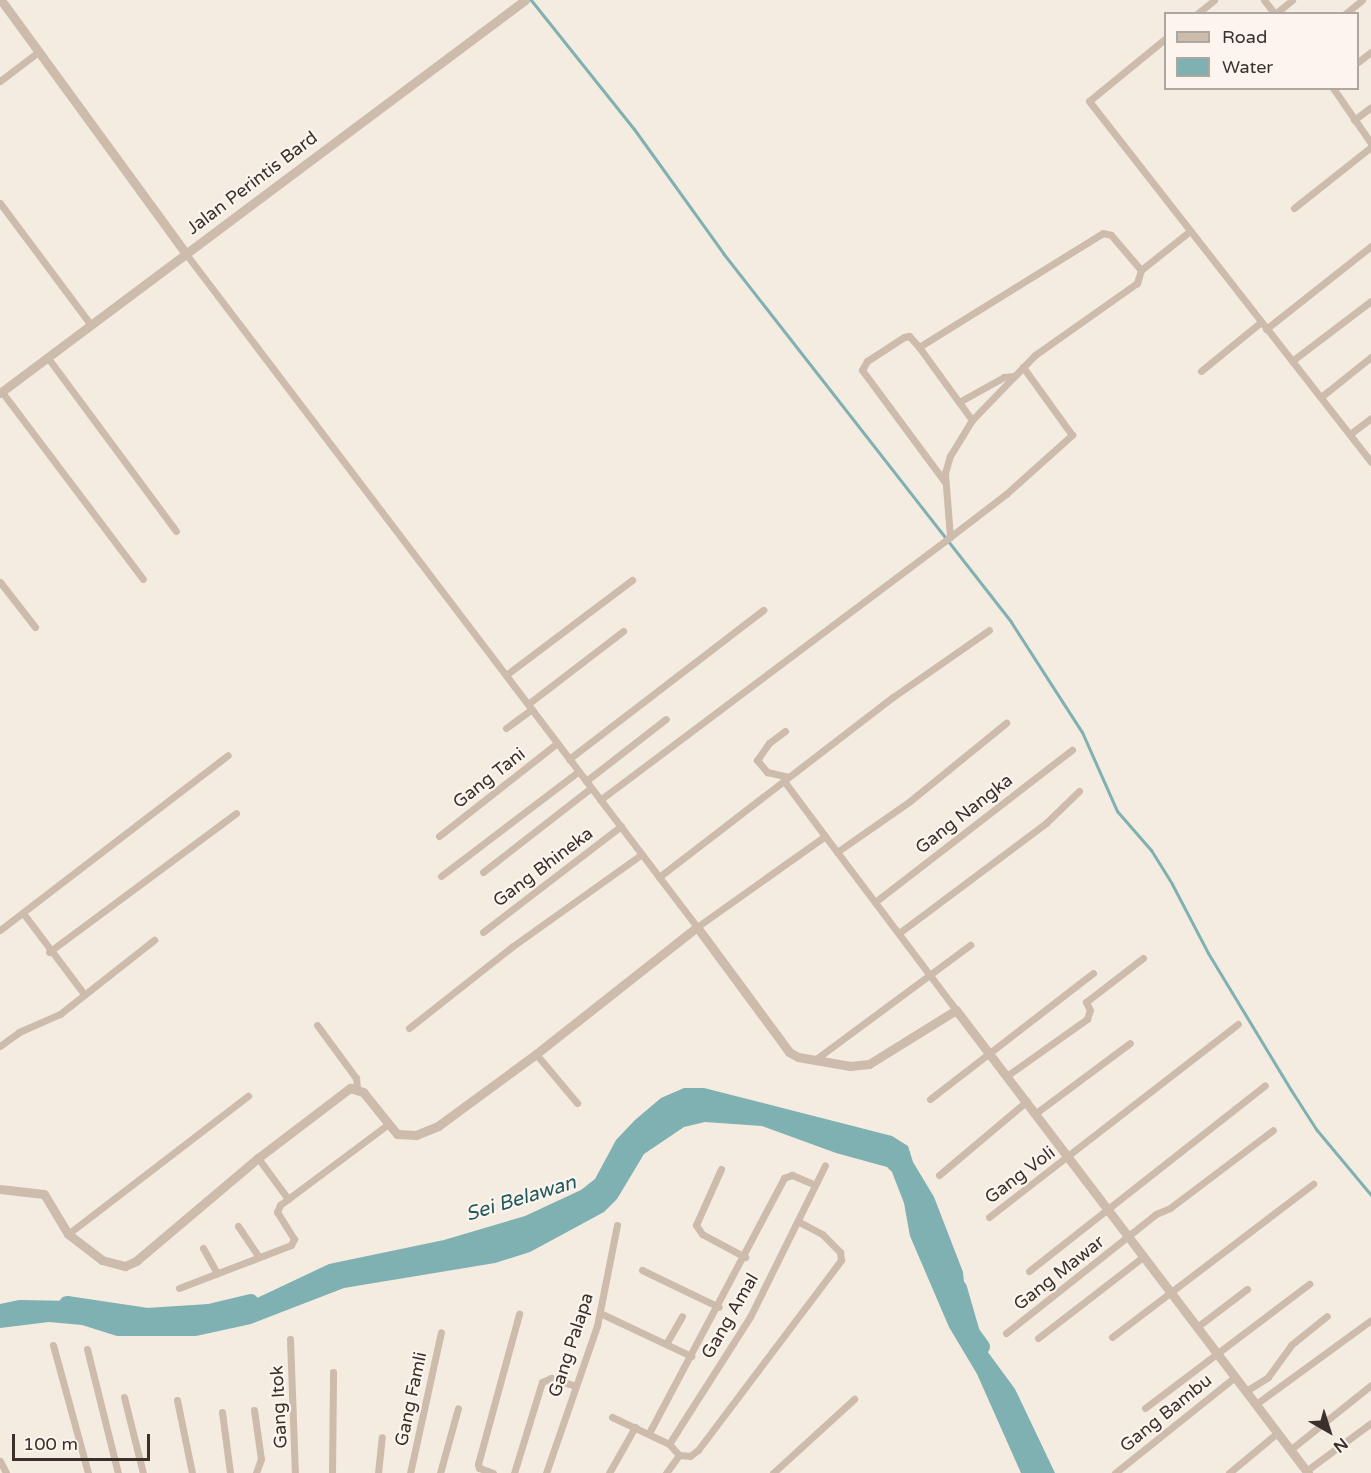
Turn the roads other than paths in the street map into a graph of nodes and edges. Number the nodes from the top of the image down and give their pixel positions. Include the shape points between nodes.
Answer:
1 (1, 0) edge
2 (1214, 0) edge
3 (1264, 0) edge
4 (1292, 0) edge
5 (1362, 0) edge
6 (523, 1) edge
7 (1199, 12) edge
8 (1273, 12) edge
9 (1277, 12) edge
10 (1347, 12) edge
11 (1164, 40) edge
12 (38, 52) junction
13 (1371, 52) edge
14 (1359, 62) edge
15 (0, 81) edge
16 (1334, 90) edge
17 (1371, 107) edge
18 (1354, 120) junction
19 (1371, 145) edge
20 (0, 203) edge
21 (1294, 207) dead end
22 (1190, 231) junction
23 (1371, 246) edge
24 (186, 254) junction
25 (1141, 270) junction
26 (1371, 302) edge
27 (91, 325) junction
28 (1264, 326) junction
29 (919, 347) junction
30 (48, 357) junction
31 (1371, 357) edge
32 (1292, 361) junction
33 (1023, 367) junction
34 (1201, 371) dead end
35 (1014, 376) junction
36 (1, 393) edge
37 (1321, 397) junction
38 (960, 402) junction
39 (1371, 418) edge
40 (972, 420) junction
41 (1350, 434) junction
42 (1371, 462) edge
43 (944, 481) junction
44 (177, 531) dead end
45 (949, 538) junction
46 (143, 579) dead end
47 (632, 580) dead end
48 (0, 582) edge
49 (764, 610) dead end
50 (35, 627) dead end
51 (988, 630) dead end
52 (624, 631) dead end
53 (506, 675) junction
54 (530, 707) junction
55 (666, 719) dead end
56 (1006, 723) dead end
57 (506, 728) dead end
58 (784, 731) dead end
59 (557, 743) junction
60 (1072, 750) dead end
61 (228, 755) dead end
62 (569, 759) junction
63 (579, 771) junction
64 (786, 779) junction
65 (589, 784) junction
66 (1079, 791) dead end
67 (600, 800) junction
68 (236, 813) dead end
69 (621, 826) junction
70 (439, 836) dead end
71 (825, 836) junction
72 (837, 852) junction
73 (642, 854) junction
74 (483, 872) dead end
75 (441, 876) dead end
76 (659, 877) junction
77 (875, 902) junction
78 (23, 912) junction
79 (697, 927) junction
80 (0, 930) edge
81 (483, 932) dead end
82 (899, 933) junction
83 (154, 940) dead end
84 (970, 945) dead end
85 (50, 952) junction
86 (1143, 958) dead end
87 (1093, 973) dead end
88 (931, 975) junction
89 (84, 994) junction
90 (956, 1010) junction
91 (1238, 1024) dead end
92 (317, 1025) dead end
93 (410, 1028) dead end
94 (1130, 1043) dead end
95 (0, 1046) edge
96 (991, 1052) junction
97 (536, 1054) junction
98 (816, 1059) junction
99 (1008, 1075) junction
100 (1265, 1085) dead end
101 (357, 1087) junction
102 (248, 1096) dead end
103 (930, 1099) dead end
104 (1027, 1101) junction
105 (577, 1102) dead end
106 (1036, 1113) junction
107 (387, 1125) junction
108 (1273, 1130) dead end
109 (1069, 1156) junction
110 (258, 1158) junction
111 (825, 1165) dead end
112 (721, 1169) dead end
113 (939, 1175) dead end
114 (1312, 1184) dead end
115 (815, 1185) junction
116 (0, 1189) edge
117 (288, 1199) junction
118 (1109, 1209) junction
119 (989, 1217) dead end
120 (798, 1221) junction
121 (238, 1226) dead end
122 (617, 1226) dead end
123 (68, 1234) junction
124 (1129, 1236) junction
125 (203, 1248) dead end
126 (1144, 1256) junction
127 (259, 1257) junction
128 (746, 1257) junction
129 (642, 1270) dead end
130 (1029, 1271) dead end
131 (217, 1273) junction
132 (1309, 1284) dead end
133 (179, 1288) dead end
134 (1247, 1289) dead end
135 (1172, 1293) junction
136 (719, 1307) junction
137 (600, 1313) junction
138 (519, 1314) dead end
139 (682, 1316) dead end
140 (1327, 1316) dead end
141 (1371, 1320) edge
142 (1197, 1327) junction
143 (441, 1332) dead end
144 (1006, 1333) dead end
145 (1112, 1337) dead end
146 (1038, 1338) dead end
147 (290, 1339) dead end
148 (666, 1344) junction
149 (53, 1345) dead end
150 (87, 1349) dead end
151 (1216, 1351) junction
152 (691, 1356) junction
153 (333, 1372) dead end
154 (1235, 1377) junction
155 (573, 1385) junction
156 (1371, 1385) edge
157 (1246, 1391) junction
158 (124, 1397) dead end
159 (854, 1399) dead end
160 (177, 1400) dead end
161 (1256, 1404) junction
162 (459, 1408) dead end
163 (1145, 1408) dead end
164 (254, 1410) dead end
165 (222, 1412) dead end
166 (612, 1417) dead end
167 (1371, 1423) edge
168 (635, 1427) junction
169 (649, 1433) junction
170 (1277, 1433) junction
171 (382, 1437) dead end
172 (669, 1444) junction
173 (1290, 1450) junction
174 (679, 1455) junction
175 (0, 1461) edge
176 (1307, 1472) edge
177 (6, 1473) edge
178 (88, 1473) edge
179 (118, 1473) edge
180 (143, 1473) edge
181 (192, 1473) edge
182 (230, 1473) edge
183 (256, 1473) edge
184 (296, 1473) edge
185 (332, 1473) edge
186 (378, 1473) edge
187 (410, 1473) edge
188 (440, 1473) edge
189 (494, 1473) edge
190 (514, 1473) edge
191 (546, 1473) edge
192 (609, 1473) edge
193 (666, 1473) edge
194 (773, 1473) edge
195 (1115, 1473) edge
196 (1229, 1473) edge

1 - 12 street
2 - 7 street
3 - 8 street
4 - 9 street
5 - 10 street
6 - 24 street, Jalan Perintis Bard
11 - 22 street via 1089,102
12 - 15 street
12 - 24 street
13 - 14 street
16 - 18 street
17 - 18 street
18 - 19 street
19 - 21 street
20 - 27 street
22 - 25 street
22 - 28 street
23 - 28 street
24 - 27 street, Jalan Perintis Bard
24 - 53 street
25 - 29 street via 1111,235 1102,233
25 - 33 street via 1137,283
26 - 32 street
27 - 30 street, Jalan Perintis Bard
28 - 32 street
28 - 34 street
29 - 38 street
29 - 43 street via 904,337 867,360 862,370
30 - 36 street, Jalan Perintis Bard
30 - 44 street
31 - 37 street
32 - 37 street
33 - 35 street
33 - 45 street via 1072,435
35 - 38 street
35 - 40 street
36 - 46 street
37 - 41 street
38 - 40 street
39 - 41 street
40 - 43 street via 950,456
41 - 42 street
43 - 45 street
45 - 67 street
47 - 53 street
48 - 50 street
49 - 62 street
51 - 64 street
52 - 54 street
53 - 54 street
54 - 57 street
54 - 59 street
55 - 65 street
56 - 72 street via 910,801
58 - 64 street via 757,760 767,772
59 - 62 street
59 - 70 street, Gang Tani
60 - 77 street, Gang Nangka
61 - 78 street
62 - 63 street
63 - 65 street
63 - 75 street
64 - 71 street
64 - 76 street
65 - 67 street
65 - 74 street
66 - 82 street via 995,863
67 - 69 street
68 - 85 street
69 - 73 street
69 - 81 street, Gang Bhineka
71 - 72 street
71 - 79 street
72 - 77 street
73 - 76 street
73 - 93 street via 513,946
76 - 79 street
77 - 82 street
78 - 80 street
78 - 85 street
79 - 97 street
79 - 98 street via 789,1052
82 - 88 street
83 - 89 street
84 - 88 street
85 - 89 street
86 - 99 street via 1086,1002 1090,1010 1086,1019
87 - 96 street
88 - 90 street
88 - 98 street
89 - 95 street via 51,1021 19,1032
90 - 96 street
90 - 98 street via 869,1064 850,1066
91 - 109 street, Gang Voli
92 - 101 street via 356,1078
94 - 106 street
96 - 99 street
96 - 103 street
97 - 105 street
97 - 107 street via 424,1132 407,1136
99 - 104 street
100 - 118 street
101 - 107 street
101 - 110 street via 344,1092
102 - 123 street
104 - 106 street
104 - 113 street
106 - 109 street
107 - 117 street
108 - 124 street, Gang Mawar
109 - 118 street
109 - 119 street, Gang Voli
110 - 117 street
110 - 123 street via 136,1261 125,1266 102,1260
111 - 115 street, Gang Amal
112 - 128 street via 696,1225 702,1234
114 - 135 street
115 - 120 street, Gang Amal
115 - 128 street via 785,1176
116 - 123 street via 44,1194
117 - 127 street via 277,1212 293,1241
118 - 124 street
118 - 130 street
120 - 172 street, Gang Amal via 750,1317
120 - 174 street via 822,1234 840,1252 841,1260 698,1450 690,1456
121 - 127 street
122 - 137 street, Gang Palapa
124 - 126 street
124 - 144 street, Gang Mawar
125 - 131 street
126 - 135 street
126 - 146 street
127 - 131 street
128 - 136 street
129 - 136 street
131 - 133 street
132 - 151 street
134 - 142 street
135 - 142 street
135 - 145 street
136 - 152 street
137 - 148 street
137 - 155 street, Gang Palapa
138 - 189 street via 478,1464
139 - 148 street
140 - 157 street via 1291,1345 1268,1377
141 - 161 street
142 - 151 street
143 - 187 street, Gang Famli
147 - 184 street, Gang Itok
148 - 152 street
149 - 178 street
150 - 179 street
151 - 154 street
151 - 163 street
152 - 169 street
153 - 185 street
154 - 157 street
154 - 195 street, Gang Bambu
155 - 190 street via 550,1378 542,1382
155 - 191 street, Gang Palapa
156 - 173 street
157 - 161 street
158 - 180 street
159 - 194 street
160 - 181 street
161 - 170 street
162 - 188 street
164 - 183 street via 261,1459
165 - 182 street
166 - 168 street
167 - 176 street
168 - 169 street
168 - 192 street
169 - 172 street
170 - 173 street
170 - 196 street
171 - 186 street
172 - 174 street
173 - 176 street
174 - 193 street
175 - 177 street

